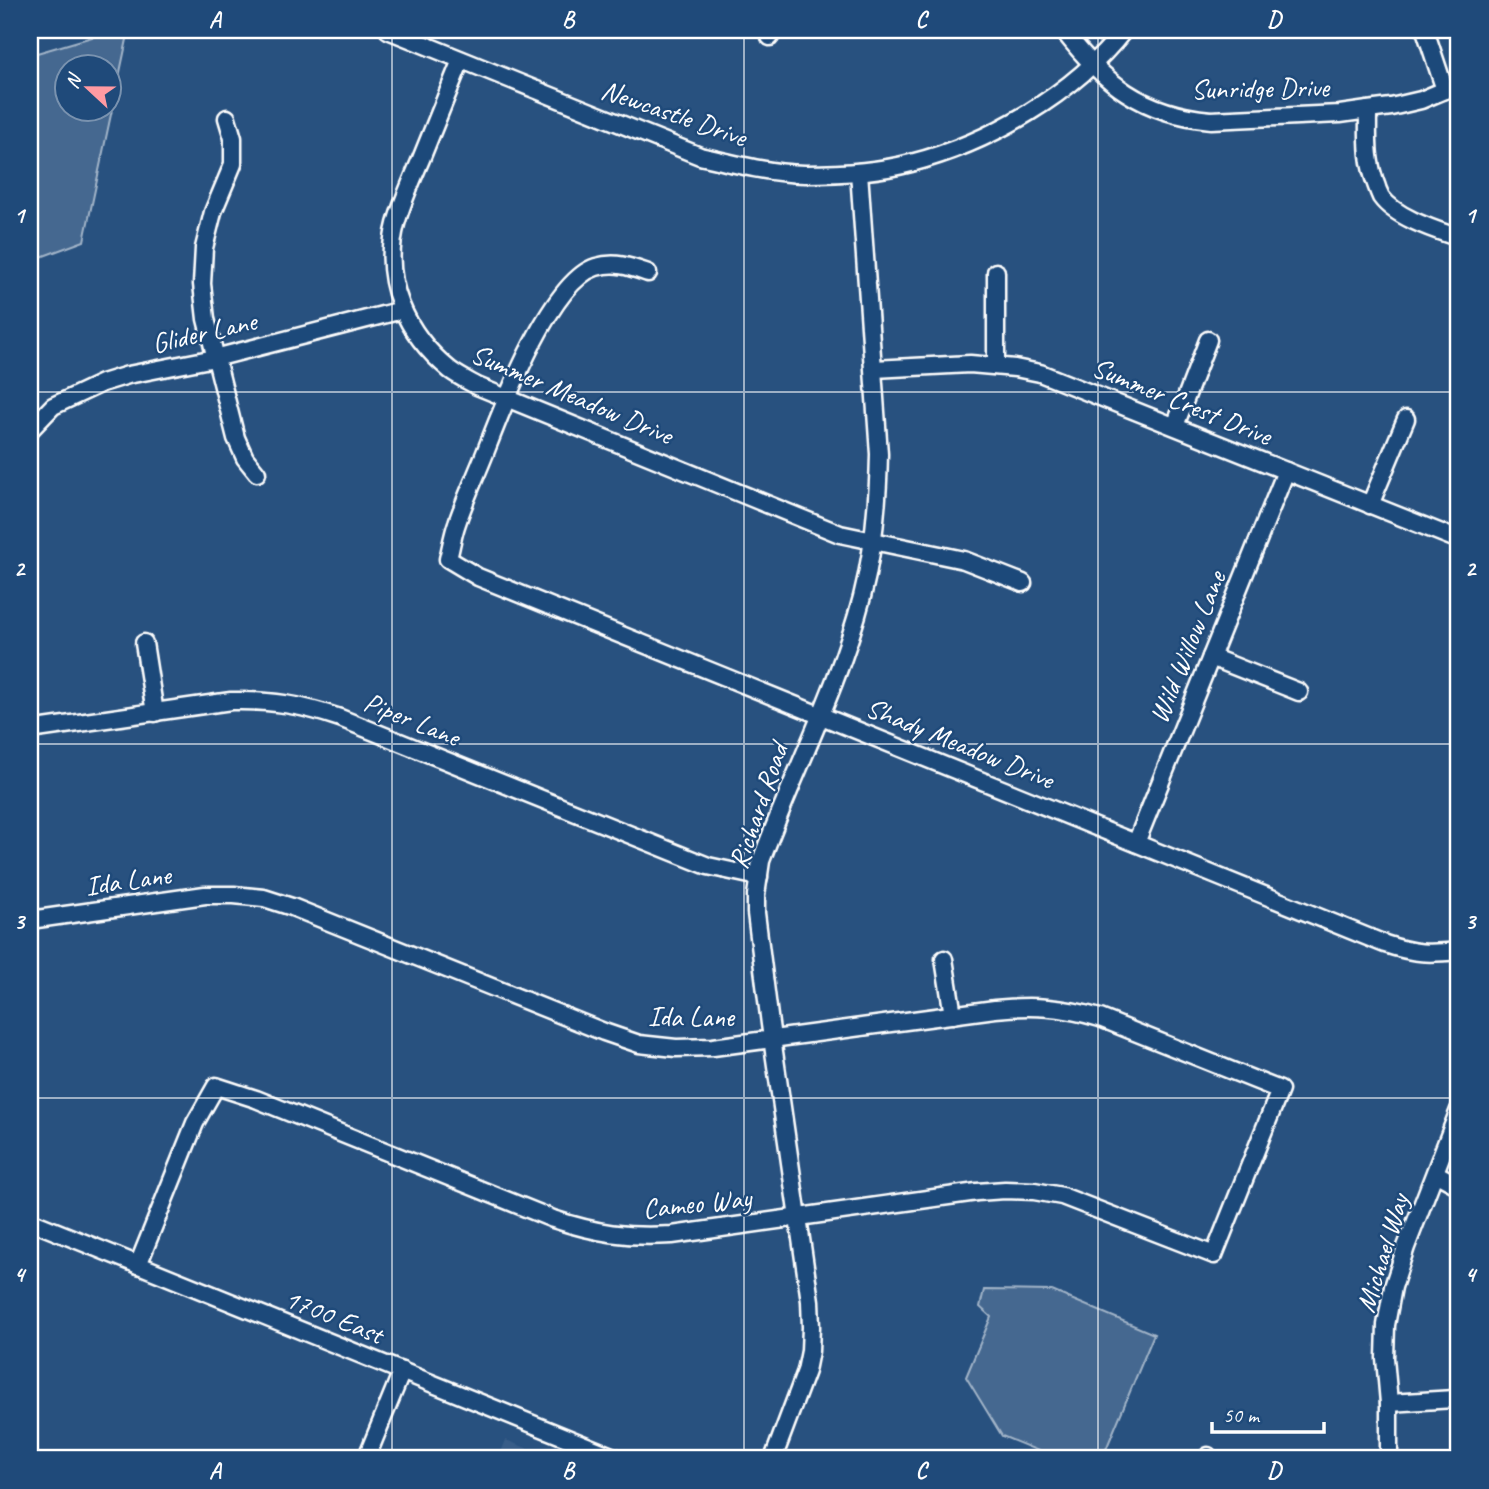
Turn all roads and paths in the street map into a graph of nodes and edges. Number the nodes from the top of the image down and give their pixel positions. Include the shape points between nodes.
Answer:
1 (388, 30) edge
2 (1063, 30) edge
3 (1124, 30) edge
4 (1425, 30) edge
5 (461, 60) junction
6 (1093, 65) junction
7 (1452, 87) edge
8 (1368, 110) junction
9 (227, 118) dead end
10 (859, 172) junction
11 (1459, 238) edge
12 (996, 272) dead end
13 (648, 273) dead end
14 (402, 310) junction
15 (1209, 340) dead end
16 (215, 358) junction
17 (996, 365) junction
18 (874, 369) junction
19 (506, 399) junction
20 (1406, 419) dead end
21 (1175, 426) junction
22 (30, 429) edge
23 (1286, 471) junction
24 (257, 473) dead end
25 (1370, 505) junction
26 (1459, 540) edge
27 (873, 541) junction
28 (1023, 583) dead end
29 (144, 643) dead end
30 (1211, 657) junction
31 (1299, 692) dead end
32 (155, 713) junction
33 (820, 715) junction
34 (30, 730) edge
35 (1136, 843) junction
36 (759, 877) junction
37 (30, 920) edge
38 (1459, 951) edge
39 (944, 959) dead end
40 (953, 1015) junction
41 (772, 1039) junction
42 (1280, 1090) joint
43 (1459, 1110) edge
44 (1435, 1173) junction
45 (1459, 1186) edge
46 (799, 1218) junction
47 (30, 1221) edge
48 (138, 1265) junction
49 (402, 1371) junction
50 (1454, 1399) dead end
51 (1389, 1403) junction
52 (366, 1459) edge
53 (619, 1459) edge
54 (773, 1459) edge
55 (1389, 1459) edge

1 - 5 street, Newcastle Drive
2 - 6 street, Sunridge Drive
3 - 6 street, Newcastle Drive
4 - 7 street
5 - 10 street, Newcastle Drive via 700,156 802,174
5 - 14 street, Summer Meadow Drive via 396,226 394,286
6 - 8 street, Sunridge Drive via 1133,97 1192,118
6 - 10 street, Newcastle Drive via 1046,101 981,138 911,163
7 - 8 street, Sunridge Drive via 1421,100
8 - 11 street via 1370,168 1381,197 1410,219
9 - 16 street via 233,164 213,212 202,284
10 - 18 street, Richard Road
12 - 17 street
13 - 19 street via 624,264 596,267 578,278 541,327
14 - 16 street, Glider Lane
14 - 19 street, Summer Meadow Drive via 429,351 452,371
15 - 21 street
16 - 22 street, Glider Lane via 102,383 53,406
16 - 24 street via 236,438
17 - 18 street, Summer Crest Drive
17 - 21 street, Summer Crest Drive via 1040,373
18 - 27 street, Richard Road via 879,454
19 - 27 street, Summer Meadow Drive via 840,534
19 - 33 street, Shady Meadow Drive via 457,523 448,559 478,577
20 - 25 street
21 - 23 street, Summer Crest Drive
23 - 25 street, Summer Crest Drive
23 - 30 street, Wild Willow Lane
25 - 26 street, Summer Crest Drive
27 - 28 street, Summer Meadow Drive via 964,560
27 - 33 street, Richard Road via 846,649
29 - 32 street
30 - 31 street
30 - 35 street, Wild Willow Lane
32 - 34 street, Piper Lane
32 - 36 street, Piper Lane via 231,701 313,709 690,860
33 - 35 street, Shady Meadow Drive
33 - 36 street, Richard Road via 761,861
35 - 38 street, Shady Meadow Drive via 1408,952
36 - 41 street, Richard Road via 756,913
37 - 41 street, Ida Lane via 205,895 264,898 639,1044 713,1047
39 - 40 street
40 - 41 street, Ida Lane
40 - 42 street, Ida Lane via 1021,1006 1074,1010
41 - 46 street, Richard Road
42 - 46 street, Cameo Way via 1214,1255 1062,1196 1034,1191 977,1192
43 - 44 street, Michael Way
44 - 45 street
44 - 51 street, Michael Way via 1393,1287 1386,1325
46 - 48 street, Cameo Way via 641,1237 581,1228 216,1086 195,1123
46 - 54 street, Richard Road via 810,1301 810,1351
47 - 48 street, 1700 East
48 - 49 street, 1700 East
49 - 52 street
49 - 53 street, 1700 East
50 - 51 street
51 - 55 street, Michael Way

